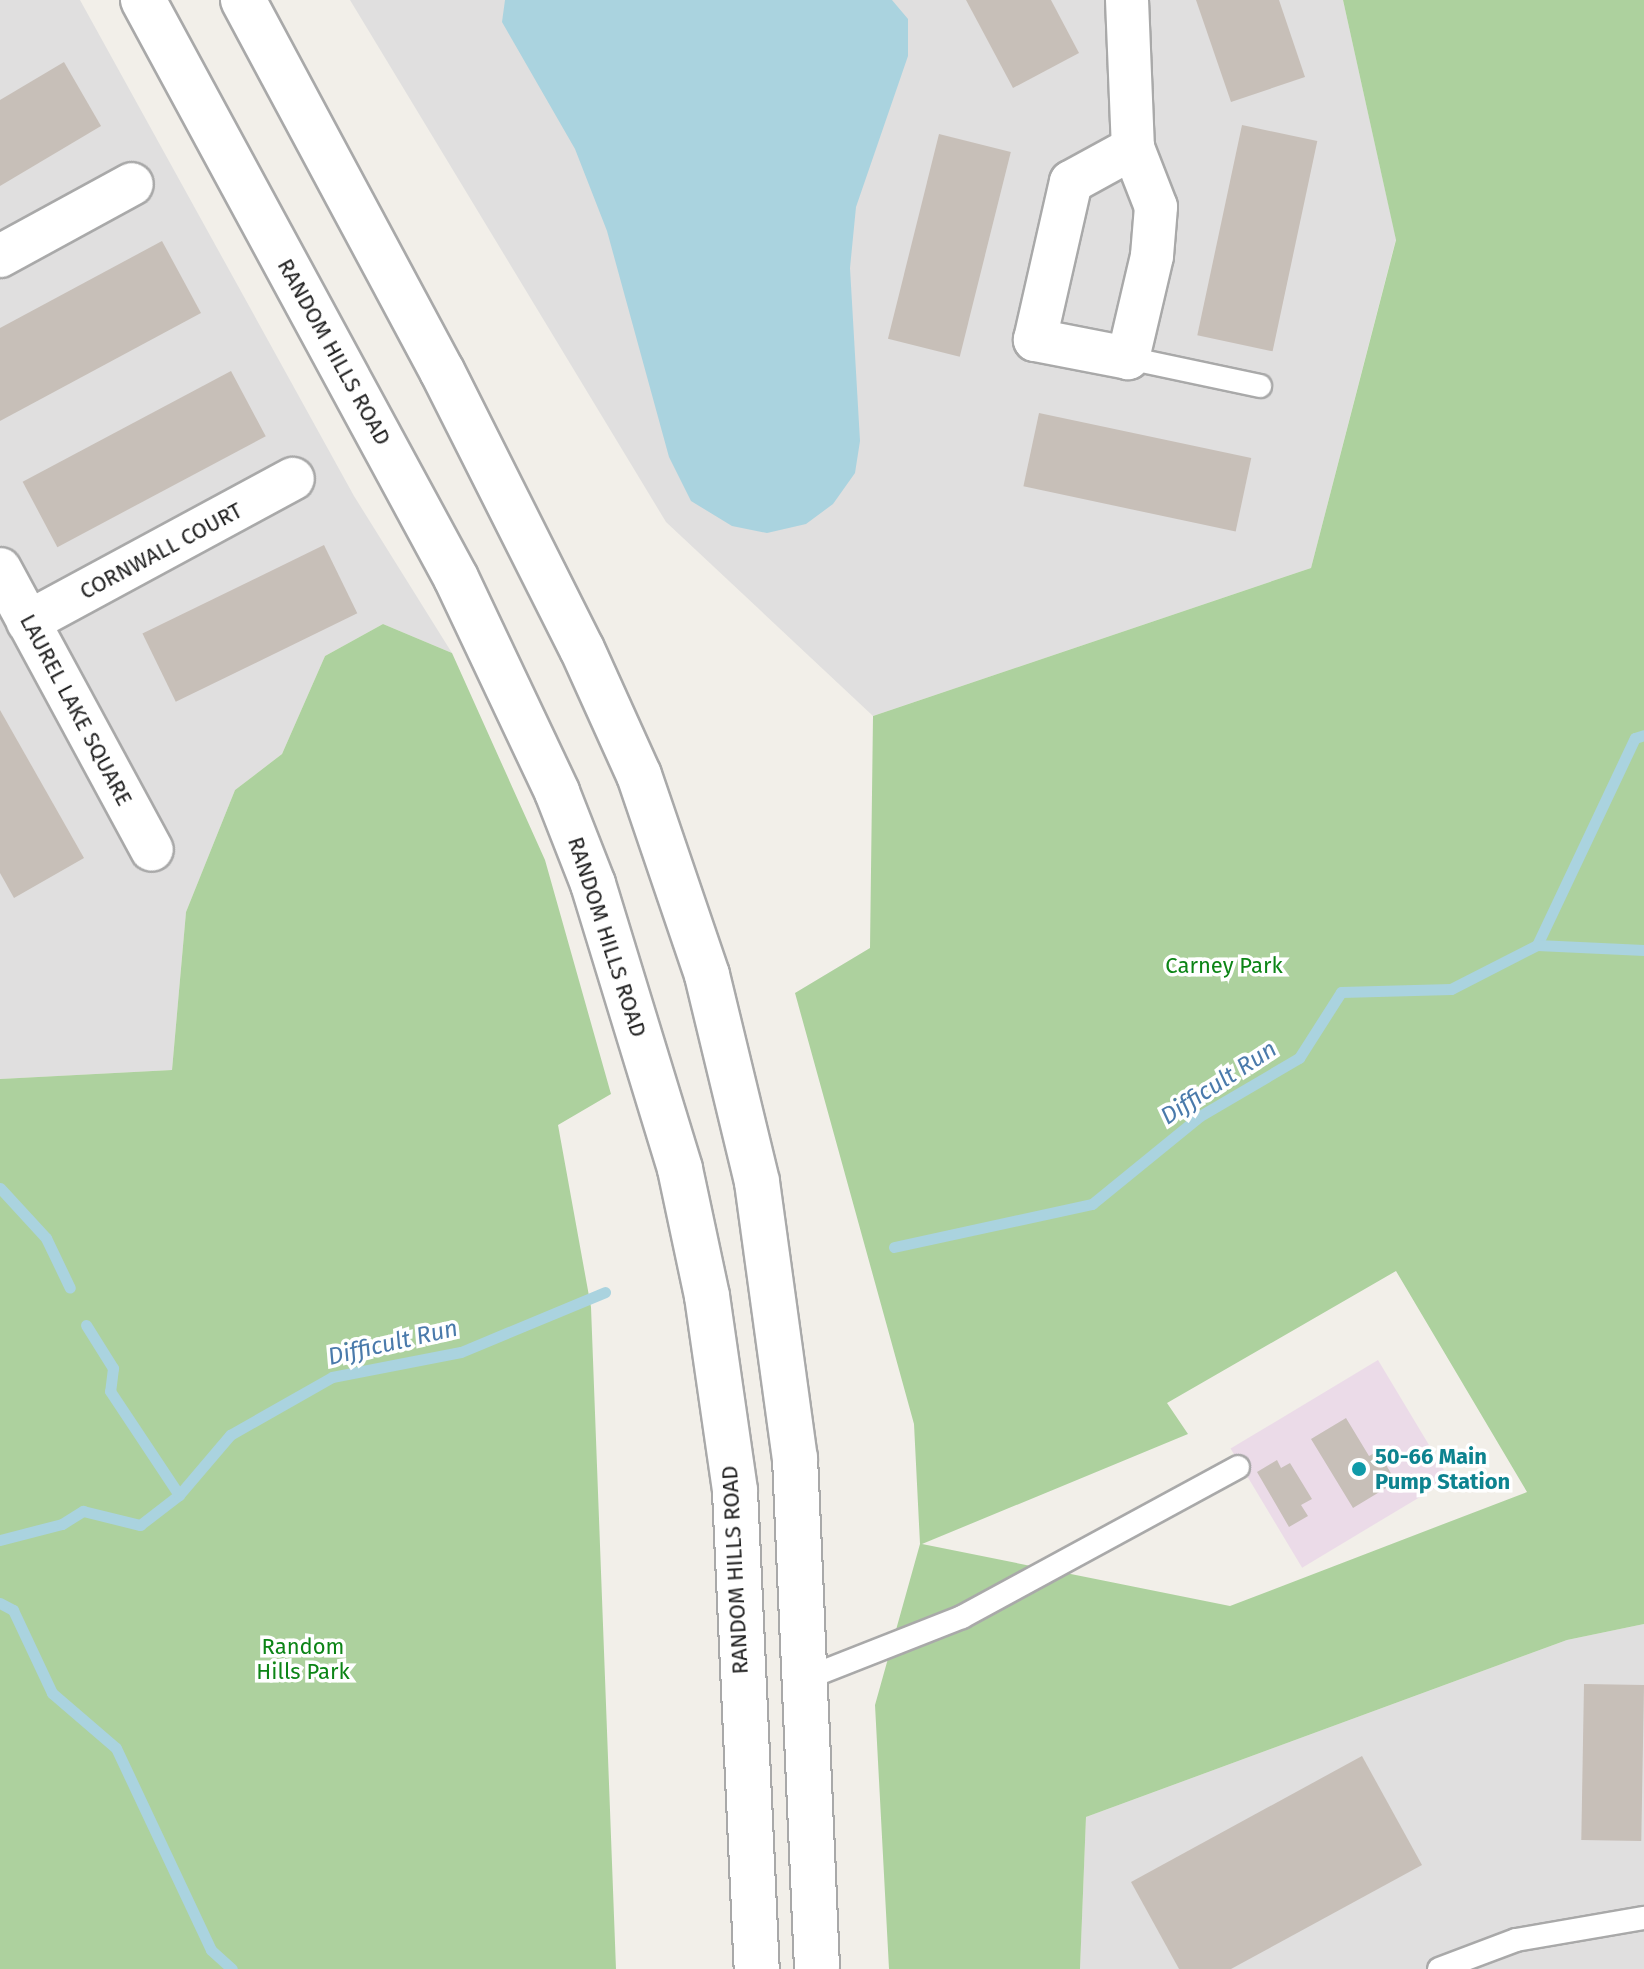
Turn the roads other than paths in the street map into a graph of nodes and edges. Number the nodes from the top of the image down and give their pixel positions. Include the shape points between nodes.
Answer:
1 (143, 0) edge
2 (243, 0) edge
3 (1127, 0) edge
4 (1133, 148) junction
5 (132, 184) dead end
6 (0, 256) edge
7 (1128, 358) junction
8 (1260, 386) dead end
9 (293, 479) dead end
10 (0, 569) edge
11 (28, 622) junction
12 (152, 850) dead end
13 (1238, 1467) dead end
14 (802, 1680) junction
15 (1644, 1918) edge
16 (757, 1969) edge
17 (817, 1969) edge
18 (1439, 1969) edge

1 - 16 street, RANDOM HILLS ROAD via 456,578 557,792 593,884 680,1169 707,1296 735,1491
2 - 14 street via 442,371 582,649 639,775 707,975 757,1182 795,1458
3 - 4 street
4 - 7 street via 1156,207 1152,256
4 - 7 street via 1071,182 1035,340
5 - 6 street
7 - 8 lane
9 - 11 street, CORNWALL COURT
10 - 11 street, LAUREL LAKE SQUARE
11 - 12 street, LAUREL LAKE SQUARE
13 - 14 lane via 962,1617
14 - 17 street
15 - 18 lane via 1516,1940

